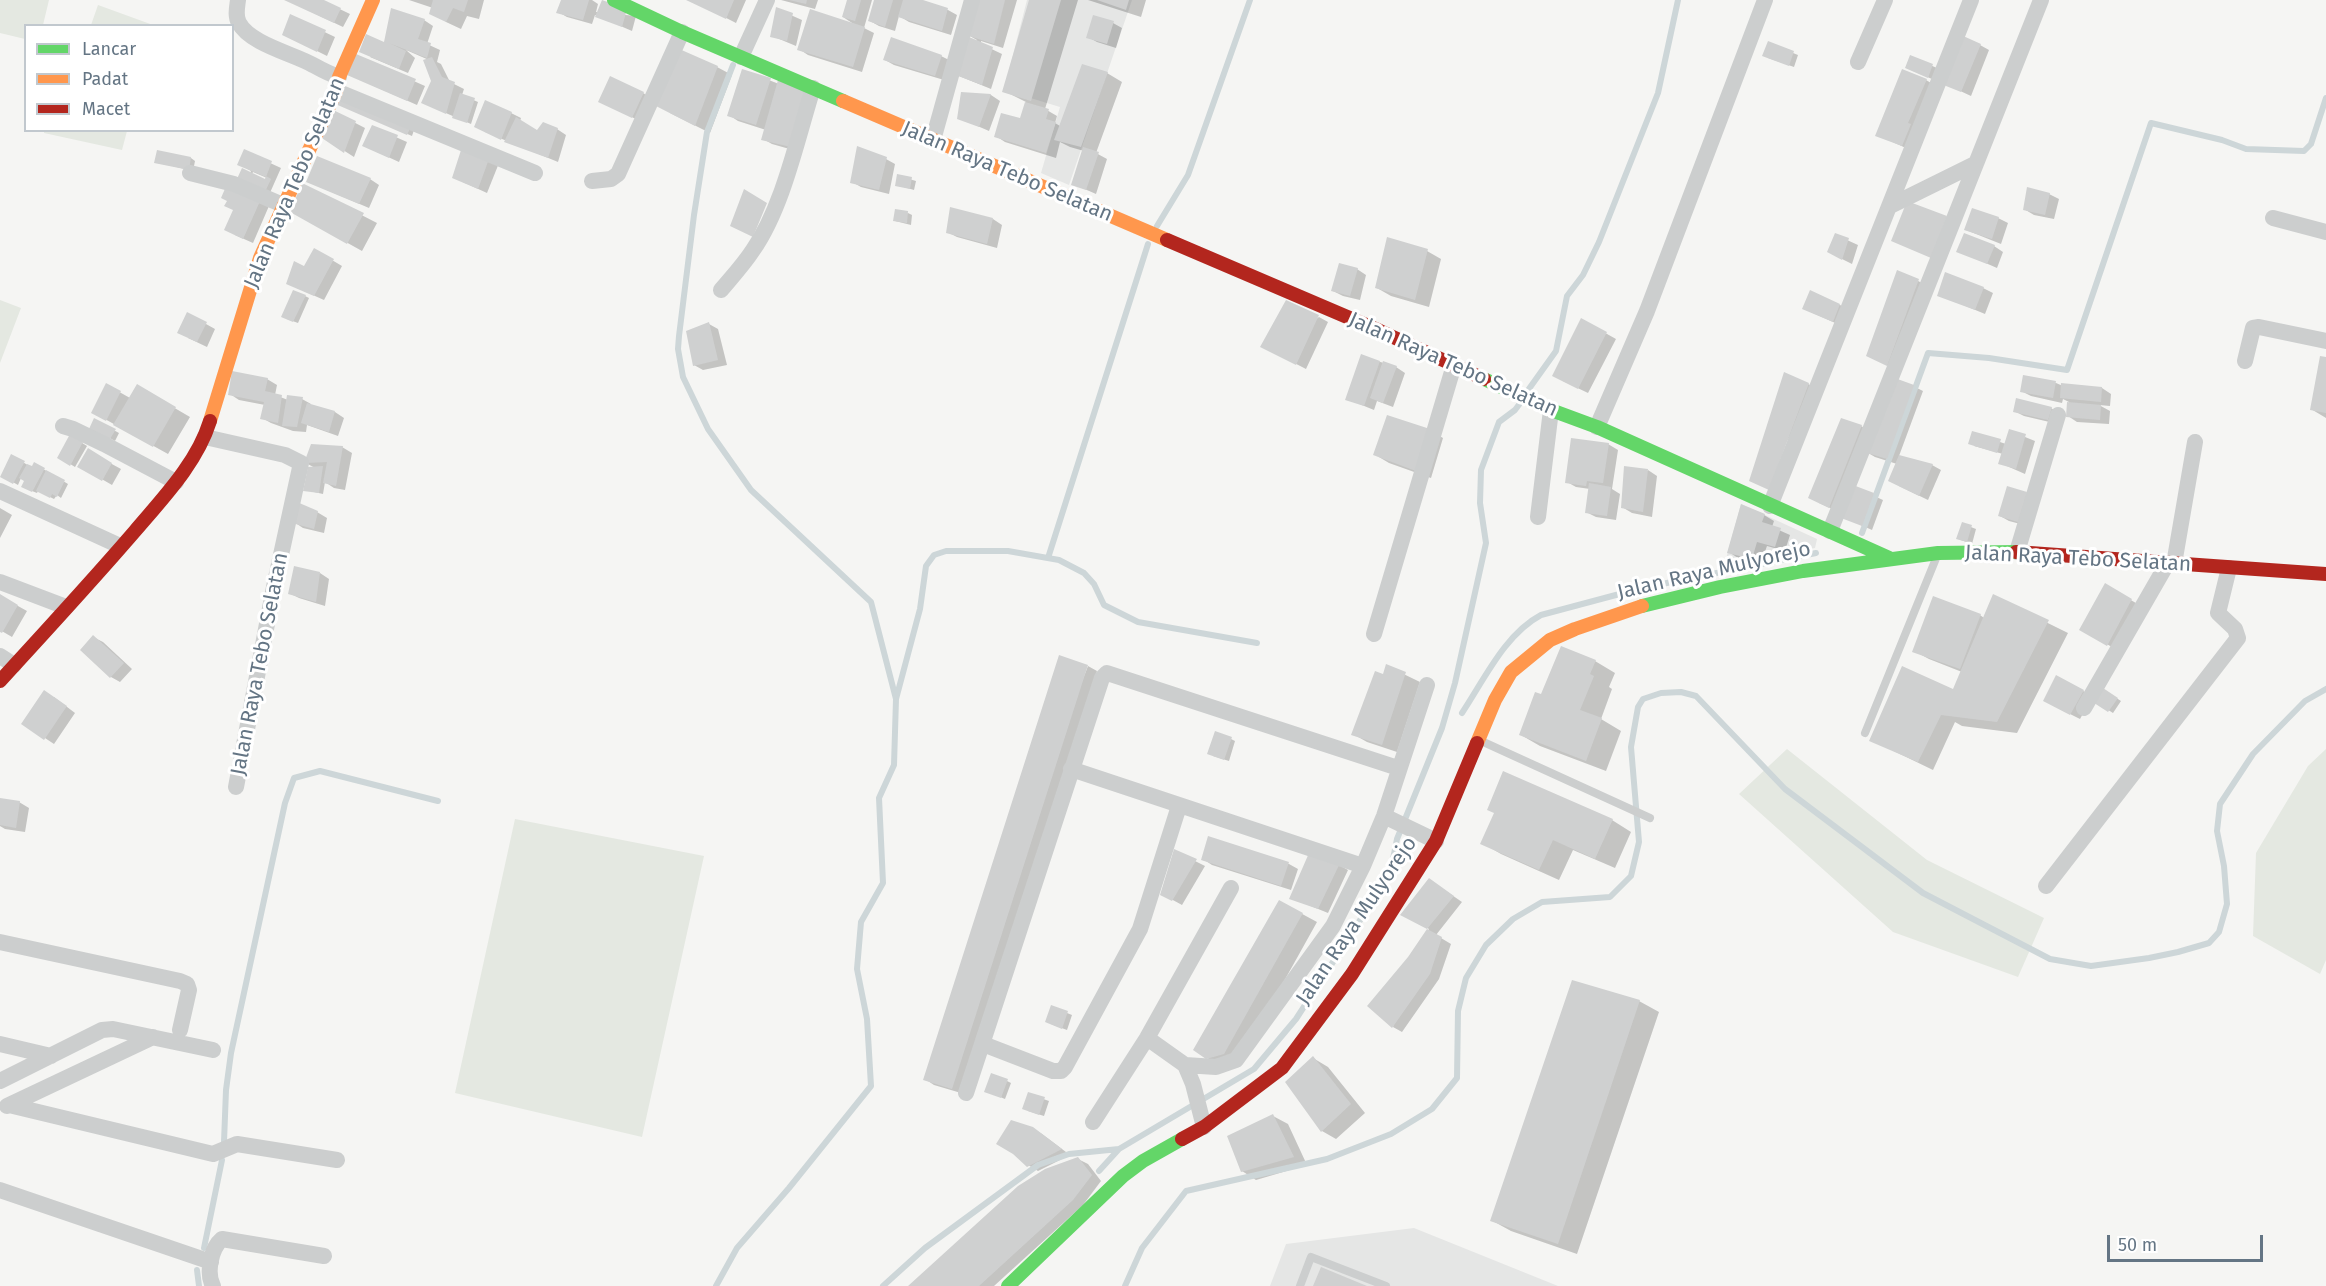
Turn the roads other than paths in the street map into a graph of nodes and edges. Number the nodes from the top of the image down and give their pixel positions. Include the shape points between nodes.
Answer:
1 (238, 0) edge
2 (373, 0) edge
3 (614, 0) edge
4 (767, 0) edge
5 (972, 0) edge
6 (1765, 0) edge
7 (1885, 0) edge
8 (1971, 0) edge
9 (2040, 0) edge
10 (682, 32) junction
11 (741, 57) junction
12 (1858, 62) dead end
13 (337, 84) junction
14 (813, 88) junction
15 (933, 140) junction
16 (1975, 164) junction
17 (535, 172) dead end
18 (190, 173) dead end
19 (592, 181) dead end
20 (283, 205) junction
21 (1890, 206) junction
22 (2273, 218) dead end
23 (2326, 232) edge
24 (721, 290) dead end
25 (2326, 341) edge
26 (2245, 361) dead end
27 (1454, 365) junction
28 (1544, 406) junction
29 (2058, 415) dead end
30 (63, 426) dead end
31 (1597, 428) junction
32 (205, 437) junction
33 (2195, 442) dead end
34 (176, 482) junction
35 (0, 491) edge
36 (1770, 506) junction
37 (1538, 517) dead end
38 (1830, 531) junction
39 (120, 546) junction
40 (2017, 552) junction
41 (1938, 553) junction
42 (1889, 558) junction
43 (2170, 564) junction
44 (2229, 568) junction
45 (2326, 574) edge
46 (0, 582) edge
47 (66, 607) junction
48 (1374, 634) dead end
49 (7, 661) edge
50 (0, 681) edge
51 (1427, 685) dead end
52 (2084, 708) dead end
53 (1865, 733) dead end
54 (1479, 740) junction
55 (1398, 768) junction
56 (1071, 769) junction
57 (236, 787) dead end
58 (1179, 806) junction
59 (1389, 818) junction
60 (1650, 818) dead end
61 (1436, 841) junction
62 (1363, 866) junction
63 (2046, 886) dead end
64 (1232, 888) dead end
65 (0, 942) edge
66 (180, 1030) dead end
67 (153, 1037) junction
68 (1147, 1038) junction
69 (0, 1044) edge
70 (983, 1044) junction
71 (213, 1050) dead end
72 (55, 1054) junction
73 (1185, 1065) junction
74 (72, 1074) junction
75 (0, 1081) edge
76 (966, 1093) dead end
77 (5, 1108) edge
78 (1093, 1122) dead end
79 (1204, 1127) junction
80 (337, 1160) dead end
81 (0, 1190) edge
82 (324, 1256) dead end
83 (211, 1262) junction
84 (213, 1286) edge
85 (1008, 1286) edge
86 (1300, 1286) edge
87 (1386, 1286) edge

1 - 13 street via 237,18 246,32 316,66
2 - 13 street, Jalan Raya Tebo Selatan
3 - 10 street, Jalan Raya Tebo Selatan
4 - 11 street
5 - 15 street
6 - 31 street via 1660,278
7 - 12 street
8 - 21 street
9 - 16 street
10 - 11 street, Jalan Raya Tebo Selatan
10 - 19 street via 618,174 611,179
11 - 14 street, Jalan Raya Tebo Selatan
13 - 17 street
13 - 20 street, Jalan Raya Tebo Selatan
14 - 15 street, Jalan Raya Tebo Selatan
14 - 24 street via 765,229
15 - 27 street, Jalan Raya Tebo Selatan
16 - 21 street
16 - 38 street
18 - 20 street via 234,184
20 - 32 street, Jalan Raya Tebo Selatan via 260,258
21 - 36 street
22 - 23 street
25 - 26 street via 2253,328
27 - 28 street, Jalan Raya Tebo Selatan
27 - 48 street
28 - 31 street, Jalan Raya Tebo Selatan
28 - 37 street
29 - 40 street
30 - 34 street
31 - 36 street, Jalan Raya Tebo Selatan
32 - 34 street, Jalan Raya Tebo Selatan
32 - 57 street, Jalan Raya Tebo Selatan via 285,455 301,463
33 - 43 street
34 - 39 street, Jalan Raya Tebo Selatan
35 - 39 street
36 - 38 street, Jalan Raya Tebo Selatan
38 - 42 street, Jalan Raya Tebo Selatan
39 - 47 street, Jalan Raya Tebo Selatan
40 - 41 street, Jalan Raya Tebo Selatan
40 - 43 street, Jalan Raya Tebo Selatan
41 - 42 street, Jalan Raya Tebo Selatan
41 - 53 lane
42 - 54 street, Jalan Raya Mulyorejo via 1720,587 1638,607 1550,640 1511,672
43 - 44 street, Jalan Raya Tebo Selatan
43 - 52 street
44 - 45 street, Jalan Raya Tebo Selatan
44 - 63 street via 2218,613 2235,629 2238,638
46 - 47 street
47 - 49 street, Jalan Raya Tebo Selatan
49 - 50 street, Jalan Raya Tebo Selatan
51 - 55 street
54 - 60 lane
54 - 61 street, Jalan Raya Mulyorejo
55 - 56 street via 1107,673
55 - 59 street
56 - 58 street
56 - 70 street
58 - 62 street
58 - 70 street via 1140,929 1065,1067 1053,1071
59 - 61 street
59 - 62 street
61 - 79 street, Jalan Raya Mulyorejo via 1352,974 1282,1068
62 - 73 street via 1333,926 1236,1060 1216,1067
64 - 68 street
65 - 66 street via 187,984
67 - 71 street
67 - 72 street via 102,1030
67 - 74 street
68 - 73 street
68 - 78 street
69 - 72 street
70 - 76 street
72 - 74 street
72 - 75 street
73 - 79 street
74 - 77 street
77 - 80 street via 213,1154 237,1144
79 - 85 street, Jalan Raya Mulyorejo via 1123,1176
81 - 83 street
82 - 83 street via 227,1239 219,1242
83 - 84 street
86 - 87 lane via 1311,1257

